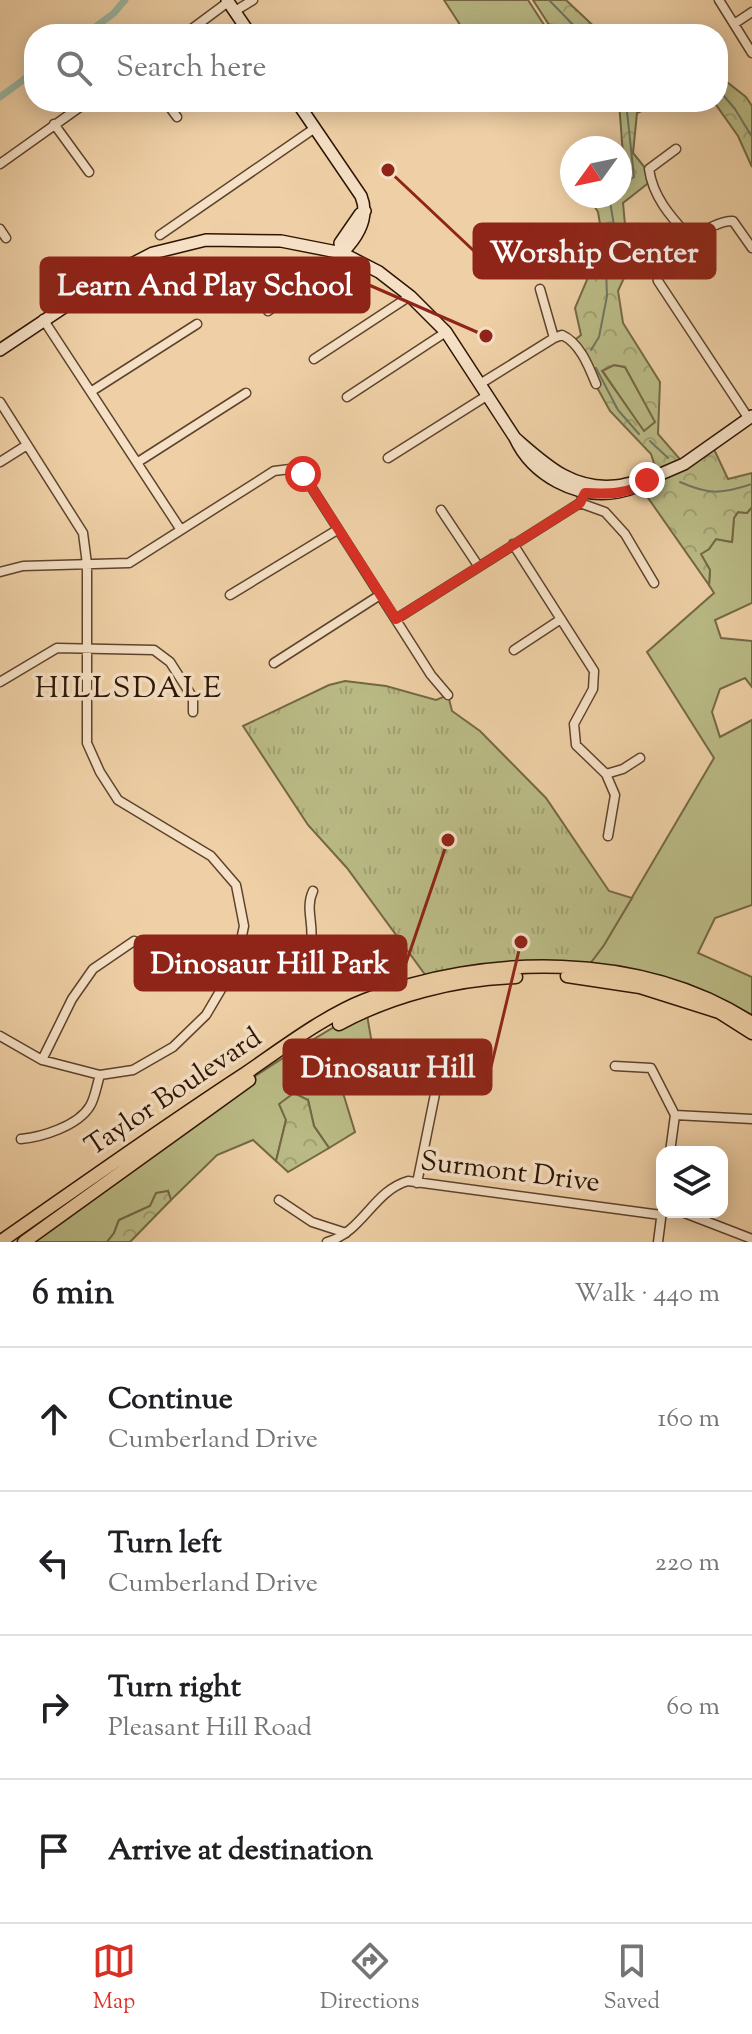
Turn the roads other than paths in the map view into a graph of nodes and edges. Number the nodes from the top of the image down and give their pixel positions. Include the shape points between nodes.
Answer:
1 (253, 0) edge
2 (719, 0) edge
3 (230, 4) edge
4 (752, 12) edge
5 (200, 24) edge
6 (243, 24) edge
7 (734, 24) junction
8 (752, 53) edge
9 (72, 112) edge
10 (173, 112) edge
11 (304, 112) edge
12 (177, 117) dead end
13 (54, 124) junction
14 (315, 128) junction
15 (676, 149) dead end
16 (0, 164) edge
17 (89, 172) dead end
18 (0, 229) edge
19 (160, 235) dead end
20 (6, 238) dead end
21 (691, 239) junction
22 (752, 248) edge
23 (342, 253) junction
24 (540, 289) dead end
25 (410, 296) junction
26 (268, 311) dead end
27 (43, 319) junction
28 (197, 324) dead end
29 (446, 332) junction
30 (554, 338) junction
31 (0, 350) edge
32 (314, 359) dead end
33 (480, 384) junction
34 (596, 384) dead end
35 (92, 391) junction
36 (246, 393) dead end
37 (488, 395) junction
38 (347, 397) dead end
39 (0, 402) edge
40 (751, 420) edge
41 (27, 445) junction
42 (388, 458) dead end
43 (0, 462) edge
44 (138, 462) junction
45 (585, 493) junction
46 (441, 510) dead end
47 (181, 530) junction
48 (337, 530) junction
49 (513, 544) junction
50 (87, 564) junction
51 (479, 567) junction
52 (0, 572) edge
53 (654, 583) dead end
54 (230, 595) dead end
55 (380, 595) junction
56 (396, 619) junction
57 (561, 619) junction
58 (88, 647) junction
59 (514, 650) dead end
60 (274, 663) dead end
61 (0, 682) edge
62 (448, 695) dead end
63 (193, 712) dead end
64 (640, 758) dead end
65 (606, 774) junction
66 (608, 836) dead end
67 (313, 891) dead end
68 (134, 941) dead end
69 (236, 964) junction
70 (752, 1023) edge
71 (752, 1033) edge
72 (0, 1036) edge
73 (42, 1060) junction
74 (615, 1066) dead end
75 (100, 1075) junction
76 (436, 1089) dead end
77 (675, 1115) junction
78 (752, 1119) edge
79 (21, 1139) dead end
80 (671, 1146) edge
81 (417, 1183) junction
82 (279, 1200) dead end
83 (656, 1212) edge
84 (661, 1218) edge
85 (698, 1218) edge
86 (346, 1233) junction
87 (752, 1239) edge
88 (0, 1242) edge
89 (24, 1242) edge
90 (327, 1242) edge
91 (658, 1242) edge

1 - 3 street
2 - 7 street
3 - 5 street
3 - 6 street
4 - 7 street
7 - 8 street
9 - 13 street
10 - 12 street
11 - 14 street
13 - 16 street
13 - 17 street
14 - 19 street
14 - 23 street via 361,196 365,211 340,243
15 - 21 street via 649,169 651,181 669,215
18 - 20 street
21 - 22 street via 733,221
21 - 40 street via 660,266 658,281
23 - 25 street
23 - 26 street
23 - 27 street via 281,241 206,240 153,253
24 - 30 street
25 - 29 street
25 - 32 street
27 - 31 street
27 - 35 street
28 - 35 street
29 - 33 street
29 - 38 street
30 - 33 street
30 - 34 street via 567,336
33 - 37 street
35 - 44 street
36 - 44 street
37 - 42 street
37 - 45 street via 515,438 544,466
39 - 41 street
40 - 45 street via 684,464 647,480
41 - 43 street
41 - 50 street via 83,533
44 - 47 street
45 - 49 street
45 - 53 street via 625,534
46 - 51 street
47 - 48 street via 274,471 290,469 303,474
47 - 50 street via 129,563
48 - 54 street
48 - 55 street
49 - 51 street
49 - 57 street
50 - 52 street
50 - 58 street
51 - 56 street
55 - 56 street
55 - 60 street
56 - 62 street
57 - 59 street
57 - 65 street via 594,671 593,689 574,724 576,745
58 - 61 street via 57,648
58 - 63 street via 154,650 170,662 193,698
58 - 69 street via 87,743 100,772 118,800 211,856 236,885 244,926
64 - 65 street
65 - 66 street via 615,795
67 - 69 street via 308,901 308,955 294,967 276,972
68 - 73 street via 93,969
69 - 75 street via 206,1015 173,1047 133,1070
70 - 88 main road, Taylor Boulevard via 723,1004 644,977 571,967 429,980 363,1001 302,1036
71 - 89 main road, Taylor Boulevard via 719,1012 640,987 572,975 505,977 431,989 366,1009 303,1043
72 - 73 street
73 - 75 street
74 - 77 street via 651,1068
75 - 79 street via 90,1107 58,1128
76 - 81 street
77 - 78 street
77 - 80 street
81 - 83 street, Surmont Drive
81 - 86 street, Surmont Drive via 394,1185
82 - 86 street via 312,1222
84 - 91 street
85 - 87 street
86 - 90 street, Surmont Drive

